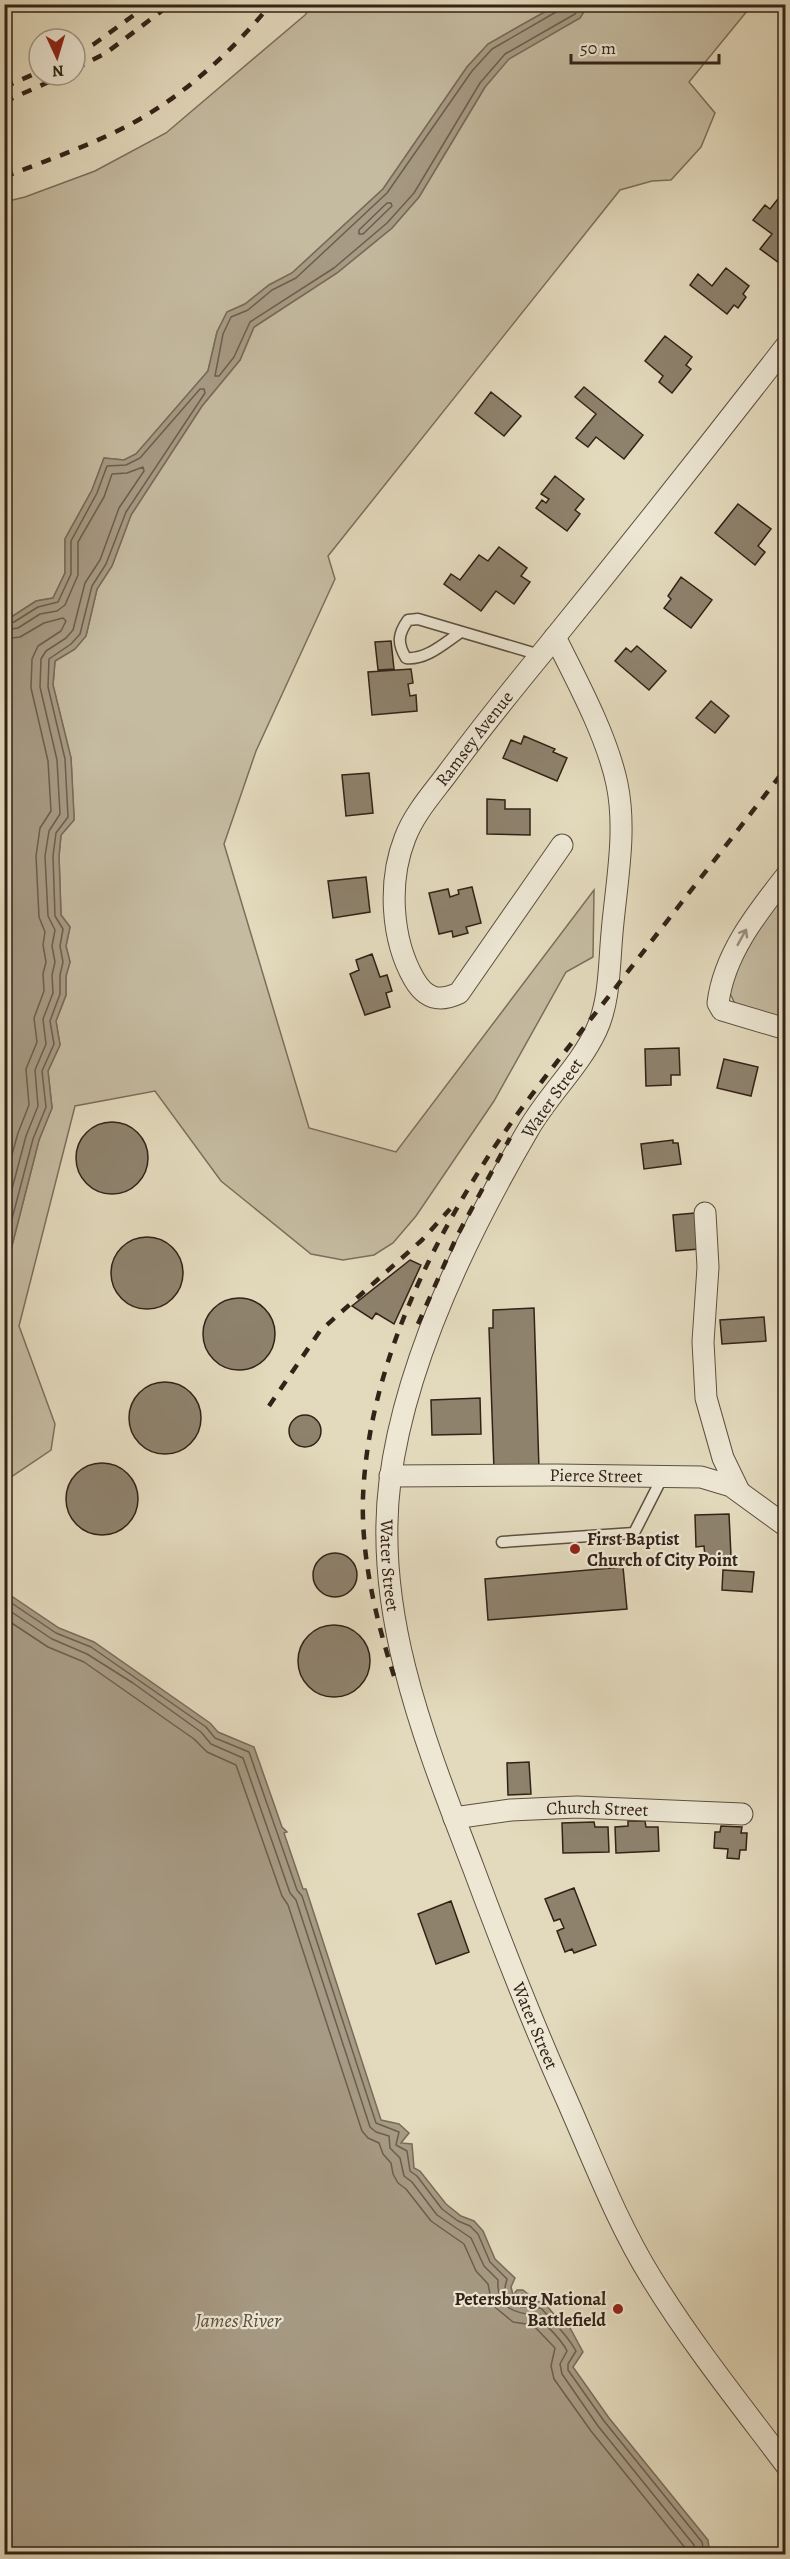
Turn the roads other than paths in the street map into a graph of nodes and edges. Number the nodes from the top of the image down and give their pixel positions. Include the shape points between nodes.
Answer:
1 (786, 346) edge
2 (461, 632) junction
3 (555, 637) junction
4 (540, 655) junction
5 (562, 845) dead end
6 (786, 876) edge
7 (786, 1029) edge
8 (705, 1213) dead end
9 (390, 1476) junction
10 (663, 1476) junction
11 (739, 1491) junction
12 (786, 1526) edge
13 (502, 1542) dead end
14 (742, 1814) dead end
15 (454, 1818) junction
16 (786, 2465) edge

1 - 3 street, Ramsey Avenue
2 - 2 lane via 418,619 408,620 400,630 398,645 406,658 415,659
2 - 4 lane
3 - 4 street, Ramsey Avenue
3 - 9 street, Water Street via 617,783 621,838 606,1000 587,1048 530,1125 477,1225 421,1352
4 - 5 street, Ramsey Avenue via 459,757 405,837 394,889 397,925 401,950 421,991 441,999 459,993
7 -> 6 street via 722,1010 718,1003 728,965 744,934
8 - 11 street via 705,1398 723,1458
9 - 10 street, Pierce Street
9 - 15 street, Water Street via 386,1564 393,1619 411,1692
10 - 11 street, Pierce Street via 712,1479
10 - 13 lane via 634,1533
11 - 12 street, Pierce Street
14 - 15 street, Church Street via 577,1807
15 - 16 street, Water Street via 531,2021 626,2232 687,2331

